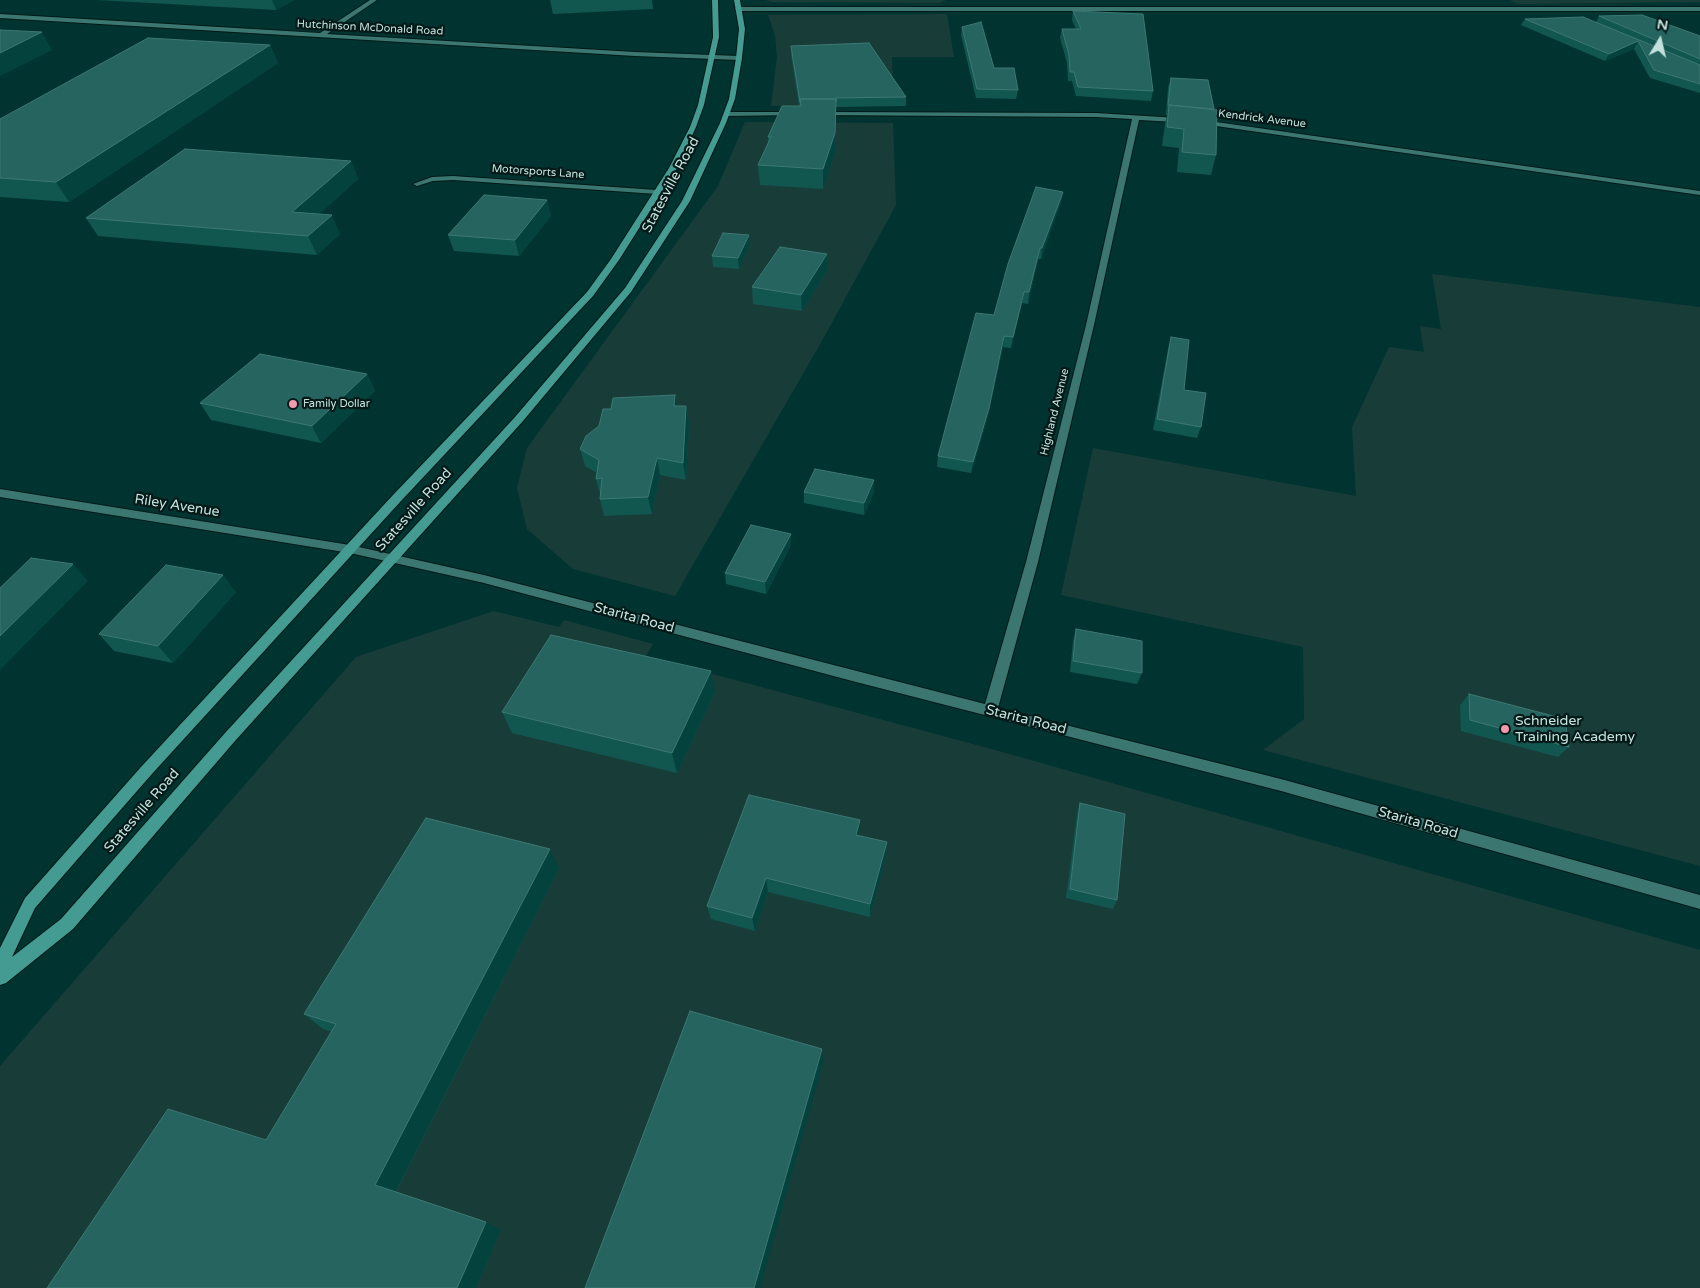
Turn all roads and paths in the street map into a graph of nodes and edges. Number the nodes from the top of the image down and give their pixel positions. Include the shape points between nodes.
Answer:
1 (374, 0) edge
2 (715, 0) edge
3 (737, 0) edge
4 (1700, 8) edge
5 (738, 9) junction
6 (1552, 9) junction
7 (1565, 15) dead end
8 (0, 16) edge
9 (322, 35) junction
10 (712, 57) junction
11 (739, 58) junction
12 (727, 114) junction
13 (801, 114) edge
14 (810, 114) edge
15 (1136, 117) junction
16 (417, 184) dead end
17 (658, 192) junction
18 (1700, 193) edge
19 (0, 493) edge
20 (350, 549) junction
21 (394, 557) junction
22 (990, 711) junction
23 (1700, 902) edge
24 (0, 965) edge
25 (0, 977) edge

1 - 9 street
2 - 10 main road, Statesville Road via 716,38
3 - 5 main road, Statesville Road
4 - 6 street
5 - 6 street
5 - 11 main road, Statesville Road via 742,29
6 - 7 street
8 - 9 street, Hutchinson McDonald Road
9 - 10 street, Hutchinson McDonald Road
10 - 11 street, Hutchinson McDonald Road
10 - 17 main road, Statesville Road via 693,127
11 - 12 main road, Statesville Road
12 - 13 street
12 - 21 main road, Statesville Road via 686,201 628,290 519,419
14 - 15 street, Kendrick Avenue
15 - 18 street, Kendrick Avenue via 1298,134
15 - 22 street, Highland Avenue via 1090,325 1029,571
16 - 17 street, Motorsports Lane via 453,178
17 - 20 main road, Statesville Road via 590,294
19 - 20 street, Riley Avenue
20 - 21 street, Starita Road
20 - 24 main road, Statesville Road via 30,903
21 - 22 street, Starita Road
21 - 25 main road, Statesville Road via 230,737 67,924
22 - 23 street, Starita Road via 1281,785

